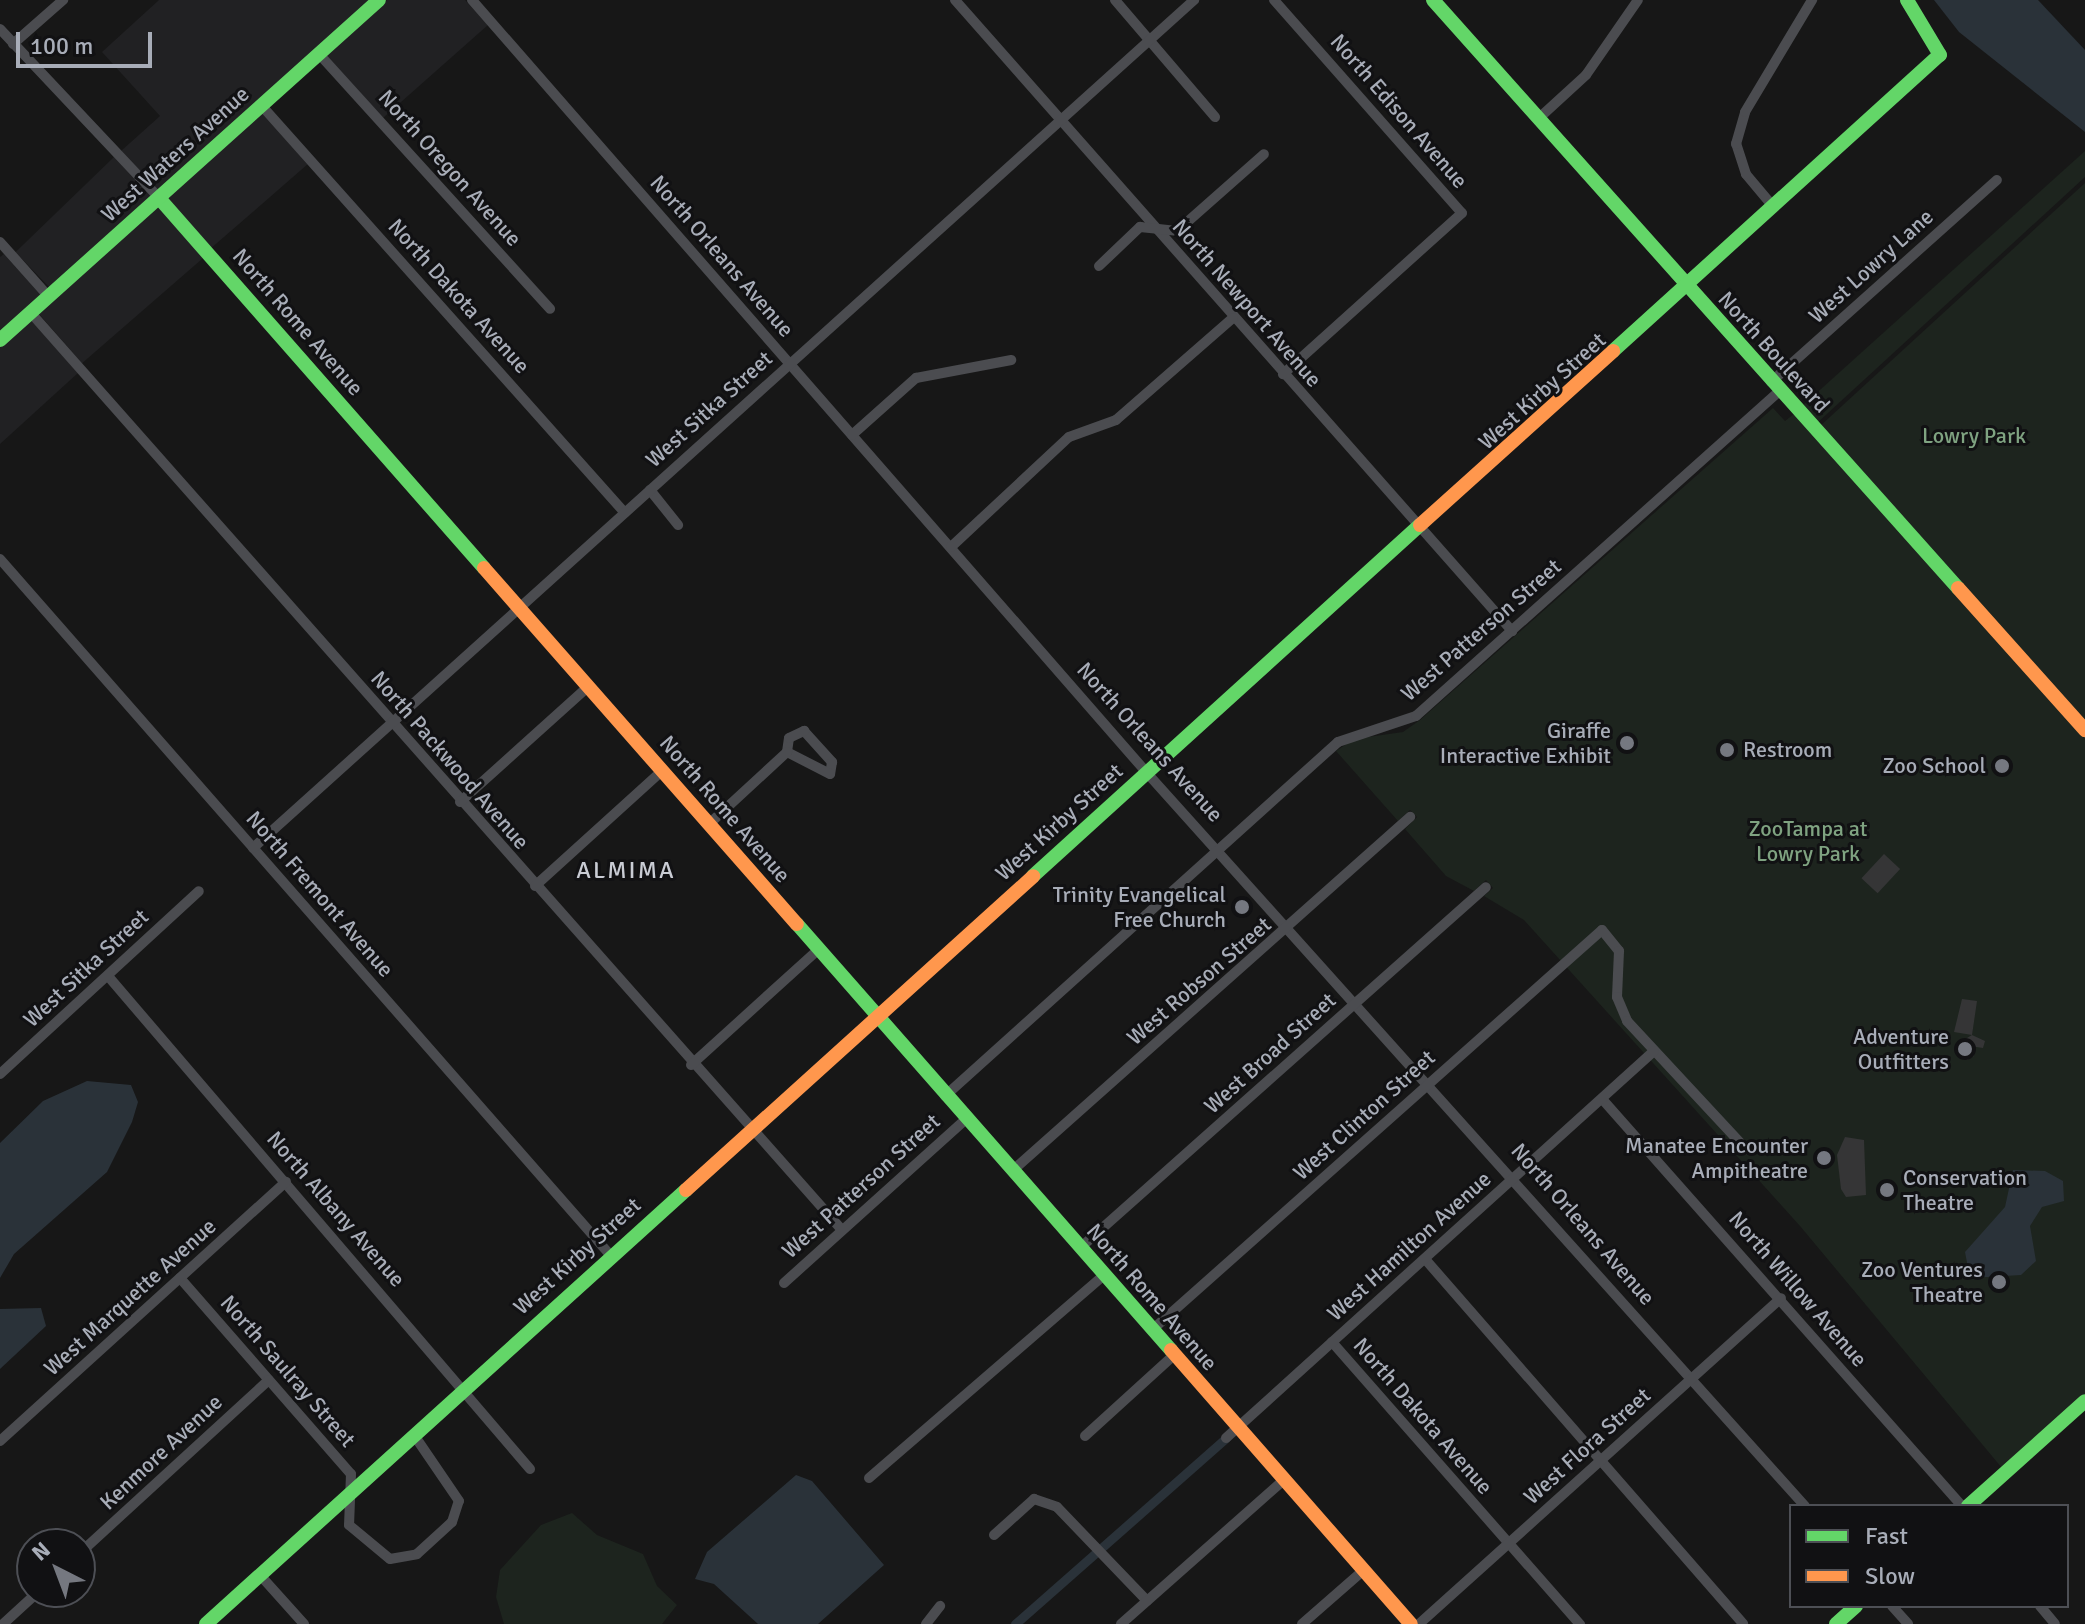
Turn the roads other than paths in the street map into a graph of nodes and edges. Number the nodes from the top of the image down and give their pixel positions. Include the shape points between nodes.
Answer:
1 (63, 0) edge
2 (379, 0) edge
3 (472, 0) edge
4 (955, 0) edge
5 (1115, 0) edge
6 (1194, 0) edge
7 (1274, 0) edge
8 (1433, 0) edge
9 (1638, 0) edge
10 (1812, 0) edge
11 (1907, 0) edge
12 (0, 29) edge
13 (1149, 39) junction
14 (13, 44) junction
15 (319, 54) junction
16 (262, 106) junction
17 (1215, 117) dead end
18 (1059, 118) junction
19 (1538, 119) junction
20 (1264, 154) dead end
21 (1997, 180) dead end
22 (159, 198) junction
23 (1771, 204) junction
24 (1153, 227) junction
25 (0, 242) edge
26 (1099, 266) dead end
27 (1684, 285) junction
28 (49, 297) junction
29 (550, 309) dead end
30 (31, 313) junction
31 (1233, 318) junction
32 (0, 340) edge
33 (1011, 360) dead end
34 (789, 363) junction
35 (1283, 374) junction
36 (1776, 387) junction
37 (852, 435) junction
38 (650, 490) junction
39 (625, 513) junction
40 (678, 525) dead end
41 (1420, 530) junction
42 (951, 547) junction
43 (0, 559) edge
44 (521, 609) junction
45 (1512, 631) junction
46 (589, 686) junction
47 (393, 725) junction
48 (2085, 730) edge
49 (787, 752) junction
50 (662, 771) junction
51 (1147, 773) junction
52 (460, 802) junction
53 (1410, 817) dead end
54 (709, 824) junction
55 (253, 848) junction
56 (1221, 848) junction
57 (535, 886) junction
58 (1486, 887) dead end
59 (199, 891) dead end
60 (1290, 928) junction
61 (818, 950) junction
62 (108, 976) junction
63 (1356, 1003) junction
64 (875, 1015) junction
65 (1654, 1051) junction
66 (691, 1065) junction
67 (0, 1074) edge
68 (1429, 1084) junction
69 (945, 1096) junction
70 (1603, 1100) junction
71 (966, 1119) junction
72 (748, 1130) junction
73 (1746, 1149) dead end
74 (1012, 1171) junction
75 (1516, 1178) junction
76 (286, 1182) junction
77 (842, 1230) junction
78 (1080, 1248) junction
79 (611, 1256) junction
80 (1425, 1259) junction
81 (1104, 1275) junction
82 (180, 1278) junction
83 (784, 1283) dead end
84 (1781, 1298) junction
85 (1152, 1330) junction
86 (1332, 1342) junction
87 (1174, 1355) junction
88 (1692, 1378) junction
89 (269, 1380) junction
90 (465, 1387) junction
91 (2082, 1409) edge
92 (1238, 1427) junction
93 (414, 1435) junction
94 (1085, 1436) dead end
95 (1226, 1438) dead end
96 (0, 1441) edge
97 (1600, 1460) junction
98 (530, 1469) dead end
99 (869, 1478) dead end
100 (1284, 1480) junction
101 (350, 1496) junction
102 (1803, 1504) edge
103 (1960, 1504) edge
104 (1970, 1504) edge
105 (994, 1535) dead end
106 (96, 1538) edge
107 (1509, 1543) junction
108 (1364, 1570) junction
109 (260, 1575) junction
110 (1147, 1601) junction
111 (940, 1606) dead end
112 (20, 1608) edge
113 (1854, 1608) edge
114 (1894, 1608) edge
115 (2042, 1608) edge
116 (3, 1624) edge
117 (206, 1624) edge
118 (304, 1624) edge
119 (926, 1624) edge
120 (1121, 1624) edge
121 (1302, 1624) edge
122 (1411, 1624) edge
123 (1419, 1624) edge
124 (1580, 1624) edge
125 (1743, 1624) edge
126 (1836, 1624) edge
127 (1908, 1624) edge
128 (2055, 1624) edge

1 - 14 street
2 - 15 street, West Waters Avenue
3 - 34 street, North Orleans Avenue
4 - 18 street, North Newport Avenue
5 - 13 street
6 - 13 street, West Sitka Street
7 - 35 street, North Edison Avenue via 1462,213
8 - 19 street, North Boulevard
9 - 19 street via 1586,75
10 - 23 street via 1745,112 1736,144 1746,174
11 - 23 street, West Kirby Street via 1940,55
12 - 14 street, North Rome Avenue
13 - 17 street
13 - 18 street, West Sitka Street
14 - 22 street, North Rome Avenue
15 - 16 street, West Waters Avenue
15 - 29 street, North Oregon Avenue
16 - 22 street, West Waters Avenue
16 - 39 street, North Dakota Avenue
18 - 24 street, North Newport Avenue
18 - 34 street, West Sitka Street
19 - 27 street, North Boulevard
20 - 24 street via 1177,231
21 - 36 street, West Lowry Lane
22 - 28 street, West Waters Avenue
22 - 44 street, North Rome Avenue
23 - 27 street, West Kirby Street
24 - 26 street via 1140,227
24 - 31 street, North Newport Avenue
25 - 28 street
27 - 36 street, North Boulevard
27 - 41 street, West Kirby Street via 1678,299
28 - 30 street, West Waters Avenue
30 - 32 street, West Waters Avenue
30 - 47 street, North Packwood Avenue
31 - 35 street, North Newport Avenue
31 - 42 street via 1116,420 1069,437
33 - 37 street via 916,378
34 - 37 street, North Orleans Avenue
34 - 38 street, West Sitka Street
35 - 41 street, North Newport Avenue
36 - 45 street, West Patterson Street
36 - 48 street, North Boulevard
37 - 42 street, North Orleans Avenue
38 - 39 street, West Sitka Street
38 - 40 street
39 - 44 street, West Sitka Street
41 - 45 street, North Newport Avenue
41 - 51 street, West Kirby Street
42 - 51 street, North Orleans Avenue
43 - 55 street, North Fremont Avenue
44 - 46 street, North Rome Avenue
44 - 47 street, West Sitka Street
45 - 56 street, West Patterson Street via 1410,720 1338,742
46 - 50 street, North Rome Avenue
46 - 52 street
47 - 52 street, North Packwood Avenue
47 - 55 street, West Sitka Street
49 - 49 street via 789,738 804,731 834,770 822,774
49 - 54 street
50 - 54 street, North Rome Avenue
50 - 57 street
51 - 56 street, North Orleans Avenue
51 - 64 street, West Kirby Street
52 - 57 street, North Packwood Avenue
53 - 60 street, West Robson Street
54 - 61 street, North Rome Avenue
55 - 79 street, North Fremont Avenue
56 - 60 street, North Orleans Avenue
56 - 69 street, West Patterson Street
57 - 66 street, North Packwood Avenue
58 - 63 street, West Broad Street
59 - 62 street, West Sitka Street
60 - 63 street, North Orleans Avenue
60 - 74 street, West Robson Street
61 - 64 street, North Rome Avenue
61 - 66 street
62 - 67 street, West Sitka Street
62 - 76 street, North Albany Avenue
63 - 68 street, North Orleans Avenue
63 - 78 street, West Broad Street
64 - 69 street, North Rome Avenue
64 - 72 street, West Kirby Street
65 - 68 street, West Clinton Street via 1627,1021 1617,997 1619,951 1602,930
65 - 70 street, West Hamilton Avenue
65 - 73 street
66 - 72 street, North Packwood Avenue
68 - 75 street, North Orleans Avenue
68 - 85 street, West Clinton Street
69 - 71 street, North Rome Avenue
70 - 75 street, West Hamilton Avenue
70 - 84 street, North Willow Avenue
71 - 74 street, North Rome Avenue
71 - 77 street, West Patterson Street
72 - 77 street, North Packwood Avenue
72 - 79 street, West Kirby Street
74 - 78 street, North Rome Avenue
75 - 80 street, West Hamilton Avenue
75 - 88 street, North Orleans Avenue
76 - 82 street, West Marquette Avenue
76 - 90 street, North Albany Avenue
77 - 83 street, West Patterson Street
78 - 81 street, North Rome Avenue
79 - 90 street, West Kirby Street
80 - 86 street, West Hamilton Avenue
80 - 97 street
81 - 85 street, North Rome Avenue
81 - 99 street
82 - 89 street, North Saulray Street
82 - 96 street, West Marquette Avenue
84 - 88 street, West Flora Street
84 - 103 street, North Willow Avenue
85 - 87 street, North Rome Avenue
86 - 92 street, West Hamilton Avenue
86 - 107 street, North Dakota Avenue
87 - 92 street, North Rome Avenue
87 - 94 street
88 - 97 street, West Flora Street
88 - 102 street, North Orleans Avenue
89 - 101 street, North Saulray Street via 351,1474
89 - 106 street, Kenmore Avenue
90 - 93 street, West Kirby Street
90 - 98 street, North Albany Avenue
91 - 104 street
92 - 95 street, West Hamilton Avenue
92 - 100 street, North Rome Avenue
93 - 101 street, West Kirby Street
93 - 101 street via 452,1482 459,1501 452,1522 417,1554 390,1559 349,1525
97 - 107 street, West Flora Street
97 - 125 street
100 - 108 street, North Rome Avenue
100 - 110 street
101 - 109 street, West Kirby Street
105 - 110 street via 1034,1499 1057,1507
107 - 123 street, West Flora Street
107 - 124 street, North Dakota Avenue
108 - 121 street
108 - 122 street, North Rome Avenue
109 - 117 street, West Kirby Street
109 - 118 street
110 - 120 street
111 - 119 street
112 - 116 street
113 - 126 street
114 - 127 street
115 - 128 street

